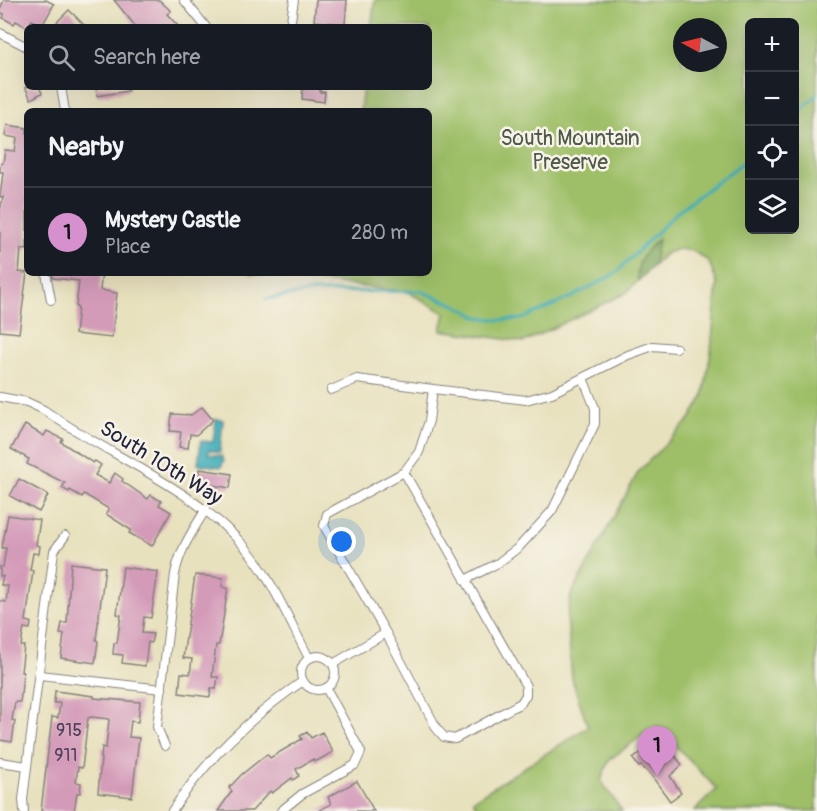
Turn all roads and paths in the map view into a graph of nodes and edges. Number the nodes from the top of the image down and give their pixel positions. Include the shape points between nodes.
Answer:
1 (184, 0) edge
2 (294, 0) edge
3 (204, 24) edge
4 (290, 24) edge
5 (0, 33) edge
6 (24, 45) edge
7 (61, 90) edge
8 (64, 108) edge
9 (47, 276) edge
10 (51, 300) dead end
11 (676, 348) dead end
12 (583, 378) junction
13 (433, 388) junction
14 (331, 390) dead end
15 (0, 397) edge
16 (404, 472) junction
17 (206, 509) junction
18 (65, 536) dead end
19 (465, 580) junction
20 (386, 633) junction
21 (309, 658) junction
22 (333, 664) junction
23 (40, 675) junction
24 (303, 681) junction
25 (326, 688) junction
26 (162, 689) junction
27 (165, 746) dead end
28 (0, 762) edge
29 (27, 766) junction
30 (24, 811) edge
31 (172, 811) edge
32 (281, 811) edge

1 - 3 street
2 - 4 street
5 - 6 street
7 - 8 street
9 - 10 street
11 - 12 street via 653,346
12 - 13 street via 526,400
12 - 19 street via 595,408 595,424 552,511 519,547
13 - 14 street via 357,379
13 - 16 street via 429,421 419,452
15 - 17 street, South 10th Way via 44,410
16 - 19 street
16 - 20 street via 327,514 324,520
17 - 21 street, South 10th Way via 246,548
17 - 26 street via 178,557
18 - 23 street via 54,551
19 - 20 street via 526,686 521,703 455,739 444,737
20 - 22 street
21 - 22 street via 320,656
21 - 24 street via 302,666
22 - 25 street via 335,675
23 - 26 street
23 - 29 street
24 - 25 street via 311,688
24 - 31 street via 273,701 232,738
25 - 32 street via 361,752 360,758 355,765 302,794
26 - 27 street via 158,727
28 - 29 street
29 - 30 street

